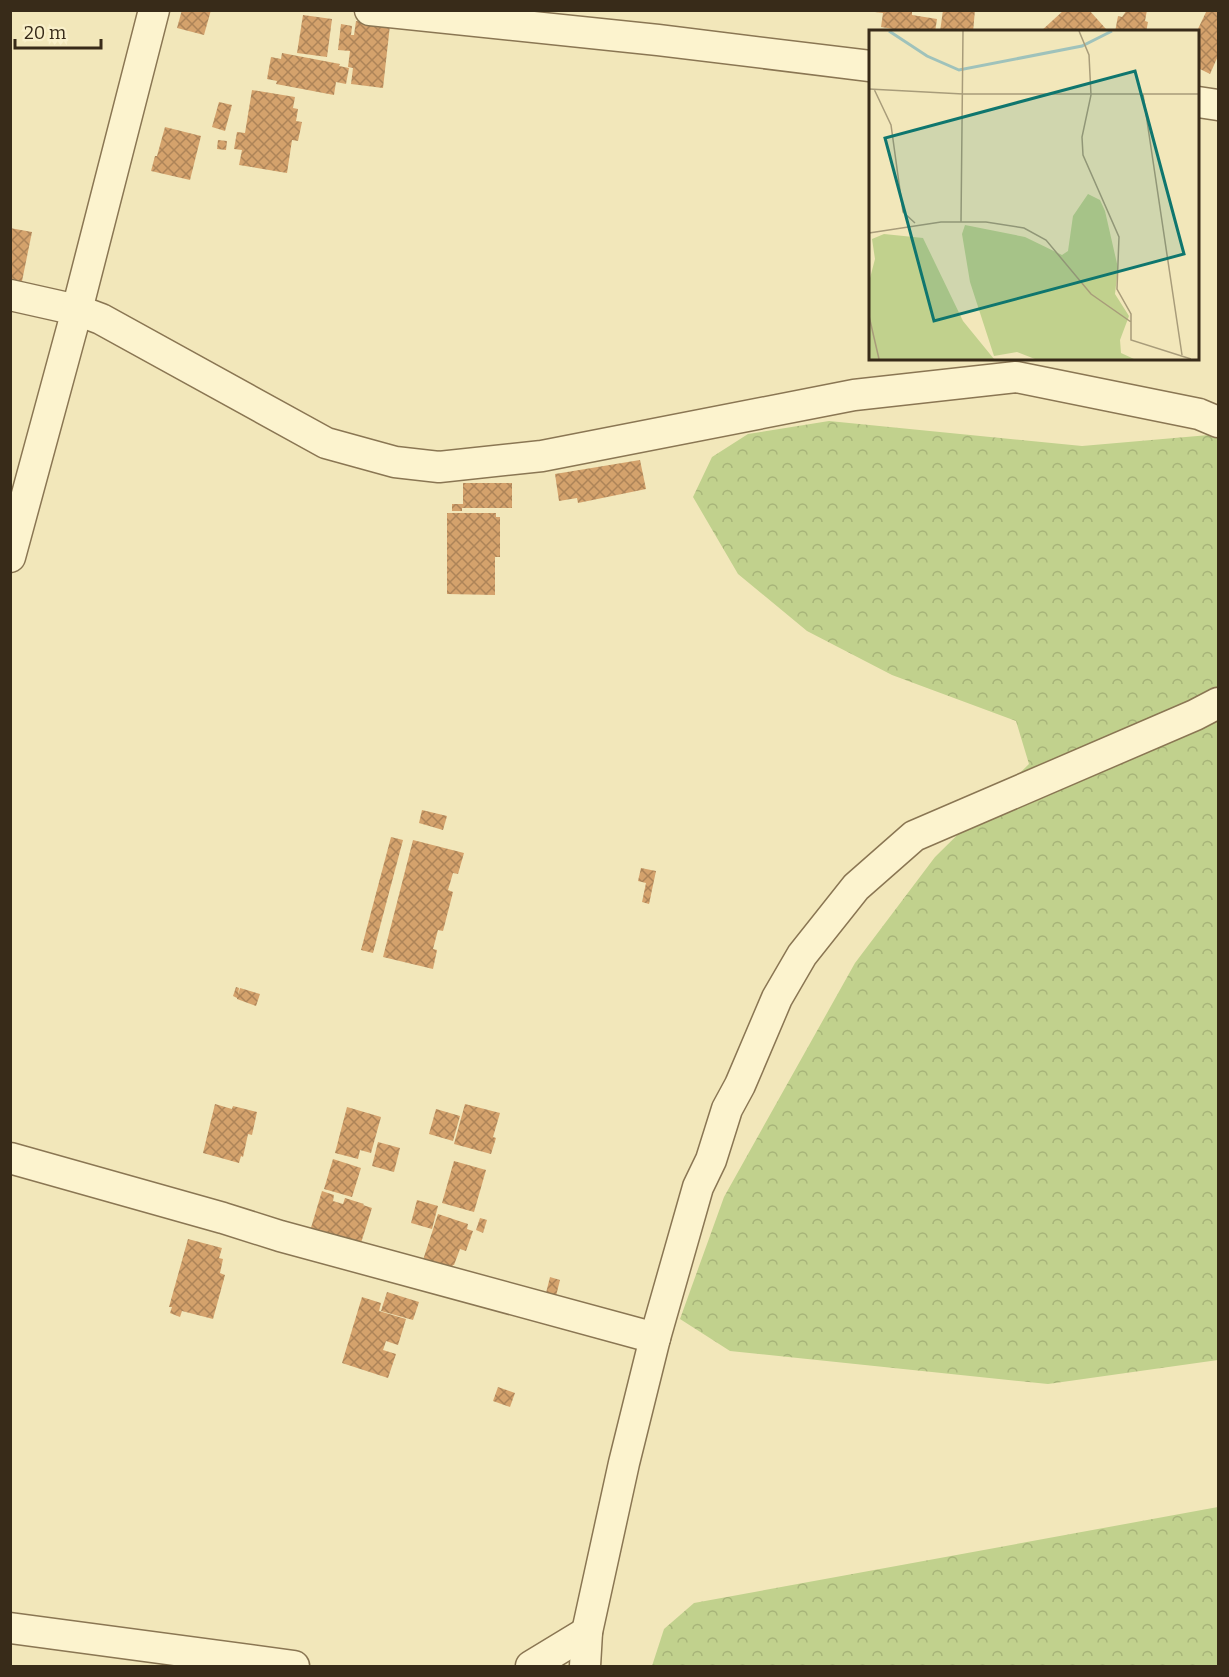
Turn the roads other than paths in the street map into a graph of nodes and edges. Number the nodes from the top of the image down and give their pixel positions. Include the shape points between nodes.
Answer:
1 (154, 10) edge
2 (370, 10) edge
3 (869, 66) edge
4 (1199, 102) edge
5 (1218, 105) edge
6 (10, 295) edge
7 (77, 310) junction
8 (1218, 422) edge
9 (10, 557) edge
10 (1218, 703) edge
11 (10, 1158) edge
12 (655, 1338) junction
13 (10, 1628) edge
14 (587, 1632) junction
15 (294, 1666) edge
16 (531, 1666) edge
17 (585, 1666) edge

1 - 7 street
2 - 3 street
4 - 5 street
6 - 7 street
7 - 8 street via 101,319 326,443 395,462 439,467 542,456 854,395 1016,377 1199,414
7 - 9 street
10 - 12 street via 914,836 856,887 802,955 777,998 727,1109 698,1187
11 - 12 street
12 - 14 street
13 - 15 street
14 - 16 street
14 - 17 street

